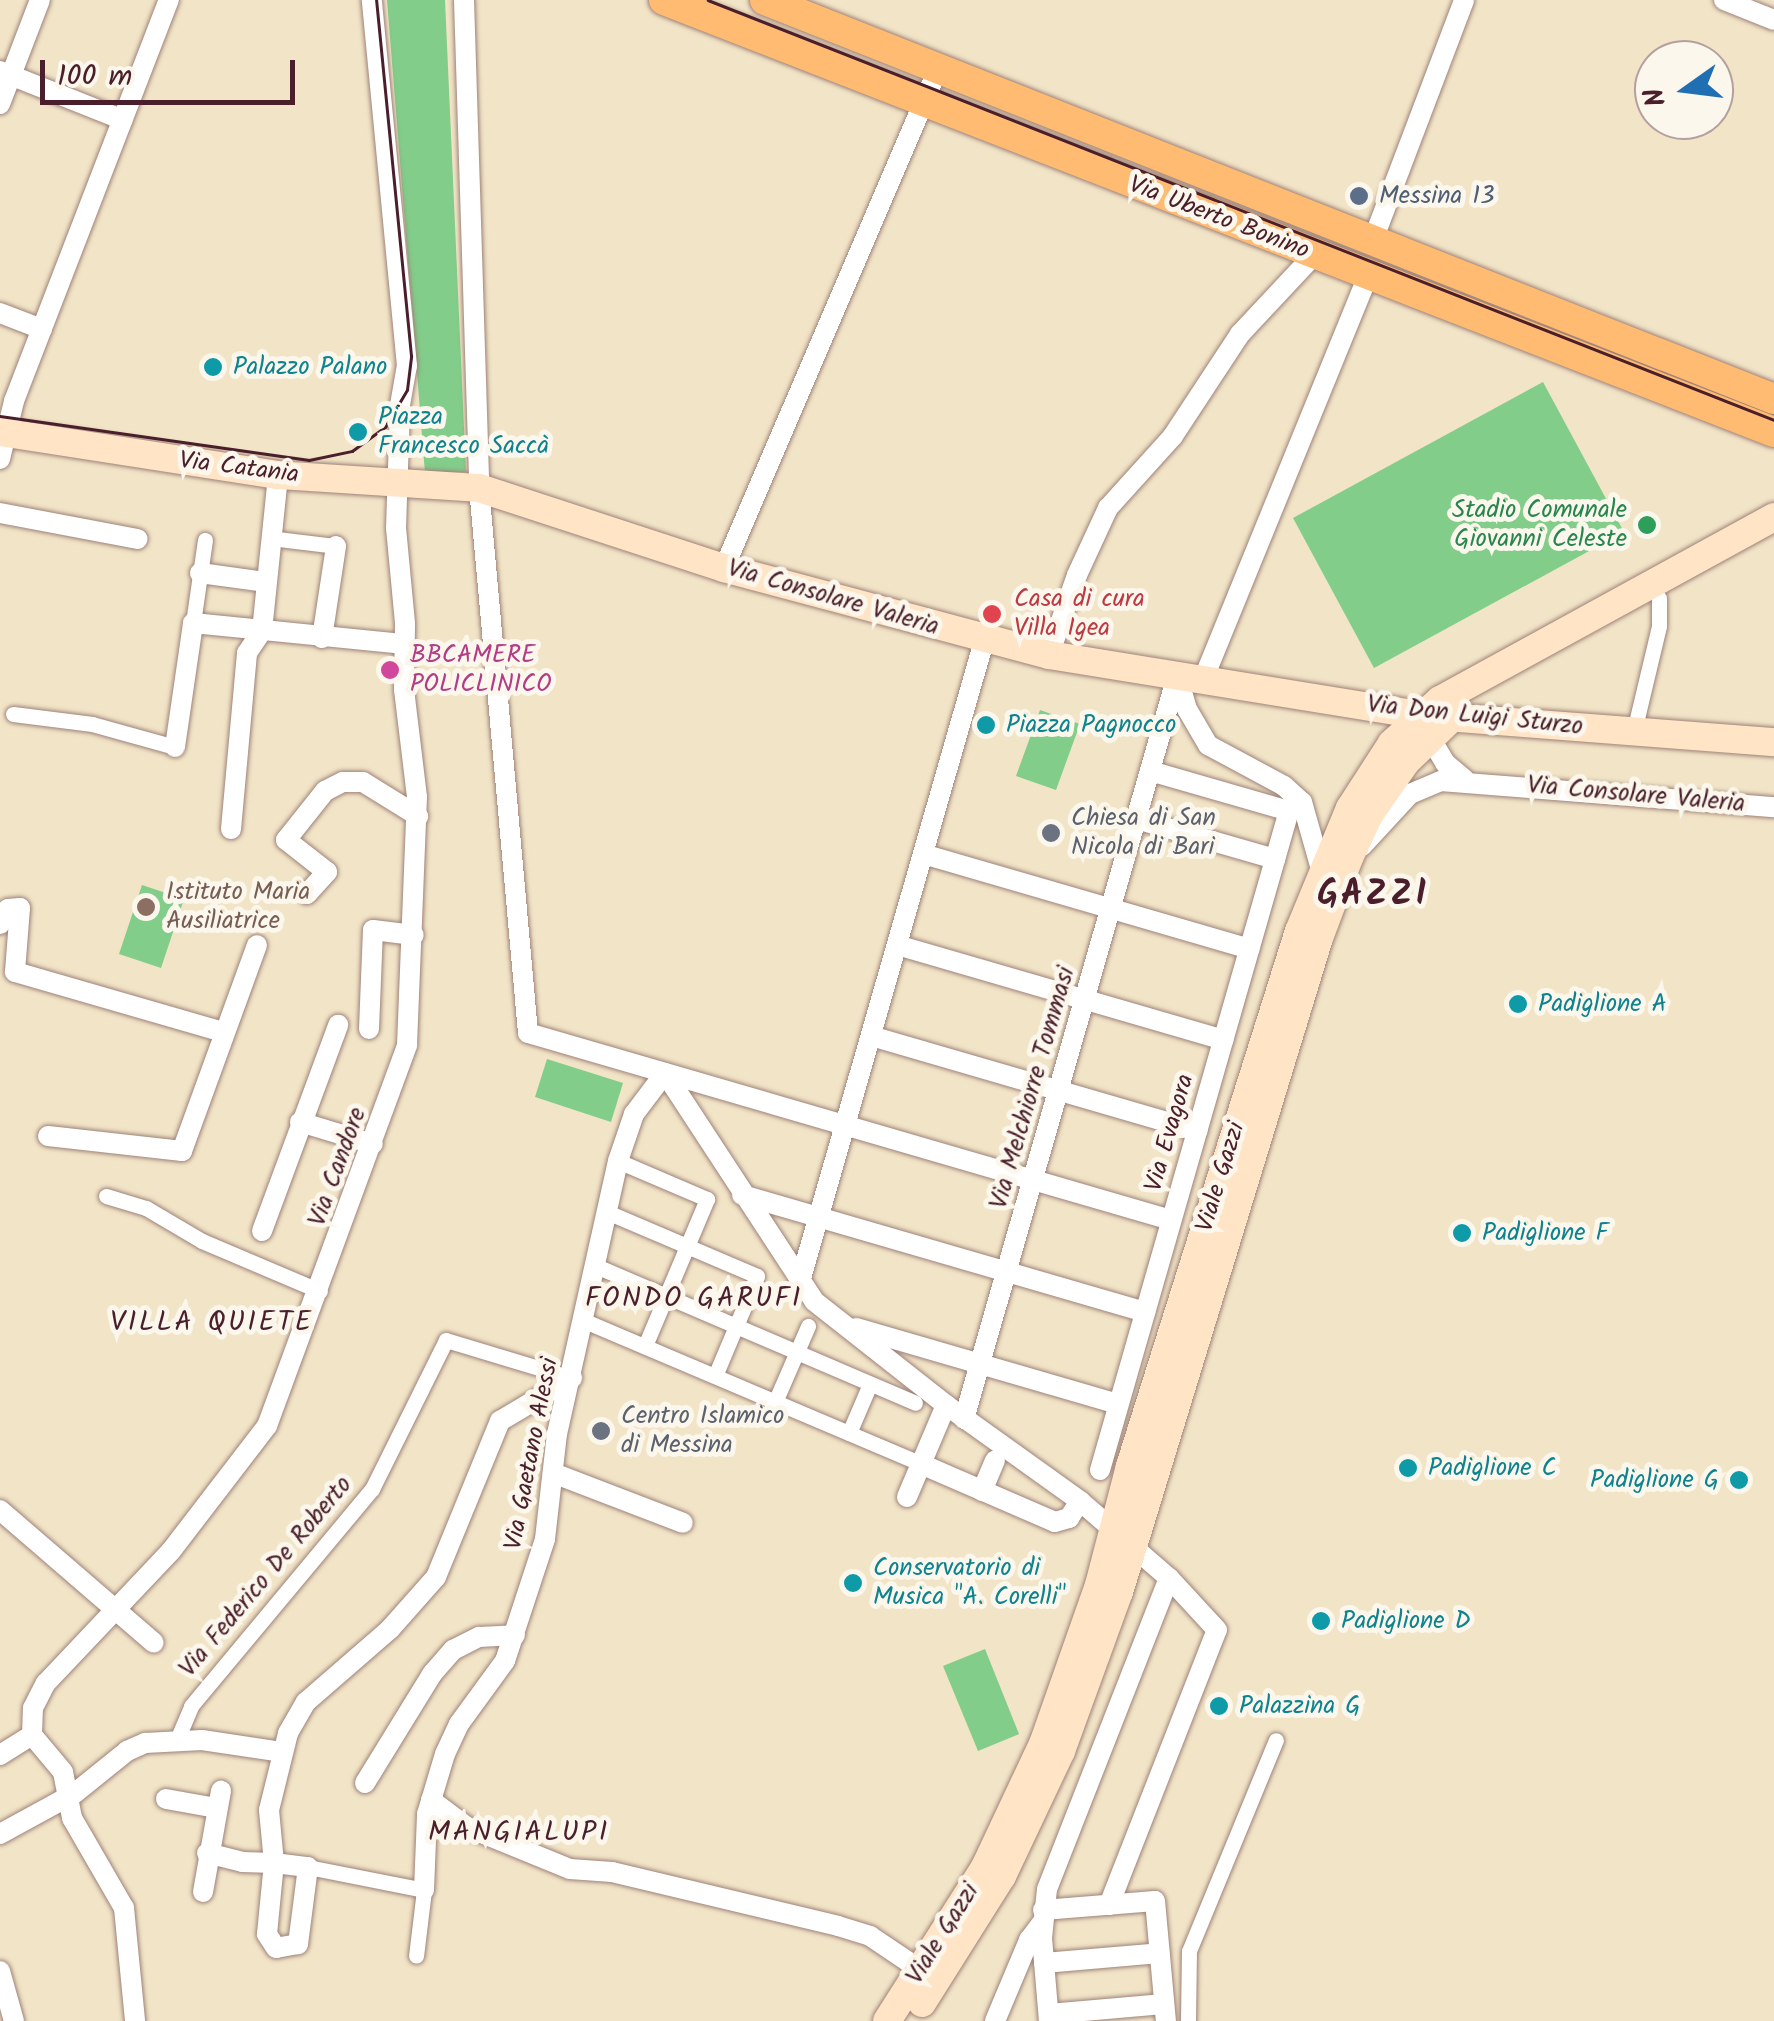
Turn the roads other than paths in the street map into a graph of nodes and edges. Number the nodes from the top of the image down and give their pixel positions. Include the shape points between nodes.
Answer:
1 (40, 0) edge
2 (169, 0) edge
3 (372, 0) edge
4 (464, 0) edge
5 (664, 0) edge
6 (764, 0) edge
7 (1464, 0) edge
8 (1724, 0) edge
9 (1774, 20) edge
10 (938, 68) junction
11 (6, 73) edge
12 (923, 102) junction
13 (0, 104) edge
14 (123, 120) junction
15 (1373, 240) junction
16 (1314, 255) junction
17 (1368, 276) junction
18 (0, 313) edge
19 (42, 330) junction
20 (1774, 399) edge
21 (1774, 432) edge
22 (2, 441) edge
23 (278, 474) junction
24 (398, 483) junction
25 (479, 488) junction
26 (0, 513) edge
27 (1774, 517) edge
28 (1774, 537) edge
29 (270, 538) junction
30 (138, 539) dead end
31 (204, 540) dead end
32 (336, 546) joint
33 (724, 568) junction
34 (200, 573) junction
35 (266, 582) junction
36 (1659, 598) junction
37 (193, 623) junction
38 (262, 631) junction
39 (322, 638) junction
40 (984, 640) junction
41 (405, 644) junction
42 (1050, 655) junction
43 (1190, 678) junction
44 (14, 714) dead end
45 (1450, 717) junction
46 (1424, 727) junction
47 (1634, 732) junction
48 (1774, 742) edge
49 (174, 747) joint
50 (1150, 771) junction
51 (1465, 780) junction
52 (1774, 807) edge
53 (418, 816) junction
54 (1136, 819) junction
55 (231, 829) dead end
56 (923, 854) junction
57 (1349, 858) junction
58 (1275, 859) junction
59 (1321, 870) junction
60 (307, 894) dead end
61 (1110, 909) junction
62 (0, 924) edge
63 (414, 935) junction
64 (256, 945) dead end
65 (897, 945) junction
66 (1249, 949) junction
67 (1084, 1000) junction
68 (338, 1024) dead end
69 (368, 1029) dead end
70 (223, 1032) junction
71 (871, 1036) junction
72 (1223, 1040) junction
73 (665, 1073) junction
74 (1058, 1090) junction
75 (300, 1122) junction
76 (846, 1126) junction
77 (1197, 1131) junction
78 (48, 1136) dead end
79 (373, 1144) junction
80 (618, 1161) junction
81 (1033, 1180) junction
82 (742, 1195) junction
83 (106, 1196) dead end
84 (607, 1212) junction
85 (819, 1217) junction
86 (1171, 1220) junction
87 (262, 1232) dead end
88 (687, 1246) junction
89 (596, 1266) junction
90 (1006, 1272) junction
91 (800, 1286) junction
92 (320, 1291) junction
93 (666, 1296) junction
94 (1145, 1312) junction
95 (580, 1319) junction
96 (843, 1324) junction
97 (736, 1326) junction
98 (808, 1326) dead end
99 (644, 1346) junction
100 (796, 1352) junction
101 (980, 1364) junction
102 (715, 1376) junction
103 (572, 1378) junction
104 (870, 1384) junction
105 (775, 1402) junction
106 (915, 1403) dead end
107 (1118, 1404) junction
108 (946, 1406) junction
109 (964, 1418) junction
110 (848, 1433) junction
111 (995, 1462) dead end
112 (921, 1464) junction
113 (1100, 1470) dead end
114 (554, 1473) junction
115 (982, 1491) junction
116 (907, 1497) dead end
117 (1080, 1501) junction
118 (3, 1520) edge
119 (683, 1523) dead end
120 (1123, 1536) junction
121 (1169, 1578) junction
122 (115, 1609) junction
123 (515, 1635) junction
124 (154, 1643) dead end
125 (32, 1735) junction
126 (1276, 1740) dead end
127 (176, 1742) junction
128 (281, 1752) junction
129 (0, 1754) edge
130 (365, 1782) dead end
131 (66, 1796) junction
132 (166, 1799) dead end
133 (431, 1800) junction
134 (0, 1834) edge
135 (207, 1853) junction
136 (274, 1863) junction
137 (308, 1866) junction
138 (424, 1890) junction
139 (203, 1892) dead end
140 (1109, 1904) junction
141 (1042, 1916) junction
142 (1160, 1953) junction
143 (416, 1956) dead end
144 (1044, 1963) junction
145 (0, 1971) edge
146 (922, 1971) junction
147 (1165, 2013) edge
148 (1049, 2018) edge
149 (14, 2021) edge
150 (135, 2021) edge
151 (887, 2021) edge
152 (910, 2021) edge
153 (995, 2021) edge
154 (1188, 2021) edge

1 - 11 street
2 - 14 street
3 - 24 street, Via Candore via 406,346
4 - 25 street
5 - 12 main road, Via Uberto Bonino
6 - 10 main road, Via Uberto Bonino
7 - 15 street
8 - 9 street
10 - 12 street
10 - 15 main road, Via Uberto Bonino
11 - 13 street
11 - 14 street
12 - 16 main road, Via Uberto Bonino
12 - 33 street
14 - 19 street
15 - 20 main road, Via Uberto Bonino
16 - 17 main road, Via Uberto Bonino
16 - 42 street via 1240,334 1173,436 1108,508
17 - 21 main road, Via Uberto Bonino
17 - 43 street, Via Melchiorre Tommasi
18 - 19 street
19 - 22 street
22 - 23 main road, Via Catania
23 - 24 main road, Via Catania
23 - 29 street
24 - 25 main road, Via Catania
24 - 41 street, Via Candore
25 - 33 main road, Via Consolare Valeria
25 - 73 street via 528,1034
26 - 30 street
27 - 46 main road, Viale Gazzi via 1462,687
28 - 36 main road, Viale Gazzi
29 - 32 street
29 - 35 street
31 - 34 street
32 - 39 street
33 - 40 main road, Via Consolare Valeria
34 - 35 street
34 - 37 street
35 - 38 street
36 - 45 main road, Viale Gazzi
36 - 47 street via 1659,626
37 - 38 street
37 - 49 street
38 - 39 street
38 - 55 street via 247,652
39 - 41 street
40 - 42 main road, Via Consolare Valeria
40 - 56 street
41 - 53 street, Via Candore
42 - 43 main road, Via Consolare Valeria
43 - 46 main road, Via Don Luigi Sturzo
43 - 50 street, Via Melchiorre Tommasi
43 - 59 street via 1187,709 1208,745 1302,802
44 - 49 street via 92,724
45 - 46 main road, Viale Gazzi
45 - 47 main road, Via Don Luigi Sturzo
46 - 51 street via 1445,763
46 - 57 main road, Viale Gazzi
46 - 59 main road, Viale Gazzi via 1392,743
47 - 48 main road, Via Don Luigi Sturzo
50 - 54 street, Via Melchiorre Tommasi
50 - 58 street, Via Evagora via 1288,811
51 - 52 street, Via Consolare Valeria
51 - 57 street, Via Consolare Valeria via 1440,781 1410,794
53 - 60 street via 363,782 326,790 286,840 327,872
53 - 63 street, Via Candore
54 - 58 street
54 - 61 street, Via Melchiorre Tommasi
56 - 61 street
56 - 65 street
57 - 120 main road, Viale Gazzi
58 - 66 street, Via Evagora
59 - 120 main road, Viale Gazzi
61 - 66 street
61 - 67 street, Via Melchiorre Tommasi
62 - 70 street via 18,906 15,972
63 - 69 street via 373,930
63 - 79 street, Via Candore via 407,1044
64 - 70 street
65 - 67 street
65 - 71 street
66 - 72 street, Via Evagora
67 - 72 street
67 - 74 street, Via Melchiorre Tommasi
68 - 75 street
70 - 78 street via 178,1153
71 - 74 street
71 - 76 street
72 - 77 street, Via Evagora
73 - 76 street
73 - 80 street, Via Gaetano Alessi via 634,1114
73 - 82 street
74 - 77 street
74 - 81 street, Via Melchiorre Tommasi
75 - 79 street
75 - 87 street
76 - 81 street
76 - 85 street
77 - 86 street, Via Evagora
79 - 92 street, Via Candore
80 - 84 street, Via Gaetano Alessi
80 - 88 street via 707,1199
81 - 86 street
81 - 90 street, Via Melchiorre Tommasi
82 - 85 street
82 - 91 street
83 - 92 street via 146,1208 202,1241
84 - 88 street
84 - 89 street, Via Gaetano Alessi
85 - 90 street
85 - 91 street
86 - 94 street, Via Evagora
88 - 93 street
88 - 97 street via 757,1276
89 - 93 street
89 - 95 street, Via Gaetano Alessi
90 - 94 street
90 - 101 street, Via Melchiorre Tommasi
91 - 96 street
92 - 122 street, Via Candore via 267,1426 171,1551
93 - 97 street
93 - 99 street
94 - 107 street, Via Evagora
95 - 99 street
95 - 103 street, Via Gaetano Alessi
96 - 101 street
96 - 108 street
97 - 100 street
97 - 102 street
98 - 100 street
99 - 102 street
100 - 104 street
100 - 105 street
101 - 107 street
101 - 109 street, Via Melchiorre Tommasi
102 - 105 street
103 - 114 street, Via Gaetano Alessi
103 - 127 street, Via Federico De Roberto via 446,1340 372,1488 191,1706
103 - 128 street via 500,1421 436,1576 390,1628 306,1702
104 - 106 street
104 - 110 street
105 - 110 street
107 - 113 street, Via Evagora
108 - 109 street
108 - 112 street
109 - 117 street
110 - 112 street
111 - 115 street
112 - 115 street
112 - 116 street
114 - 119 street
114 - 123 street, Via Gaetano Alessi via 545,1538
115 - 117 street via 1055,1522 1069,1518
117 - 120 street
118 - 122 street
120 - 121 street
120 - 146 main road, Viale Gazzi via 1027,1782
120 - 152 main road, Viale Gazzi via 1046,1790 974,1925
121 - 140 street via 1218,1630
121 - 141 street
122 - 124 street
122 - 125 street, Via Candore via 38,1696
123 - 130 street via 479,1637 452,1650
123 - 133 street, Via Gaetano Alessi via 505,1661 454,1733
125 - 129 street
125 - 131 street via 63,1772
126 - 154 street via 1189,1952
127 - 128 street
127 - 131 street via 136,1746
128 - 136 street via 269,1810
131 - 134 street
131 - 150 street via 124,1908
132 - 135 street via 218,1799
133 - 138 street, Via Gaetano Alessi
133 - 146 street via 468,1827 570,1869 612,1872 838,1926 870,1936
135 - 136 street
135 - 139 street
136 - 137 street
136 - 137 street via 267,1934 276,1948 290,1949 302,1938
137 - 138 street
138 - 143 street, Via Gaetano Alessi
140 - 141 street
140 - 142 street via 1156,1901
141 - 144 street
141 - 153 street
142 - 144 street
142 - 147 street
144 - 148 street
145 - 149 street
146 - 151 main road, Viale Gazzi
147 - 148 street

